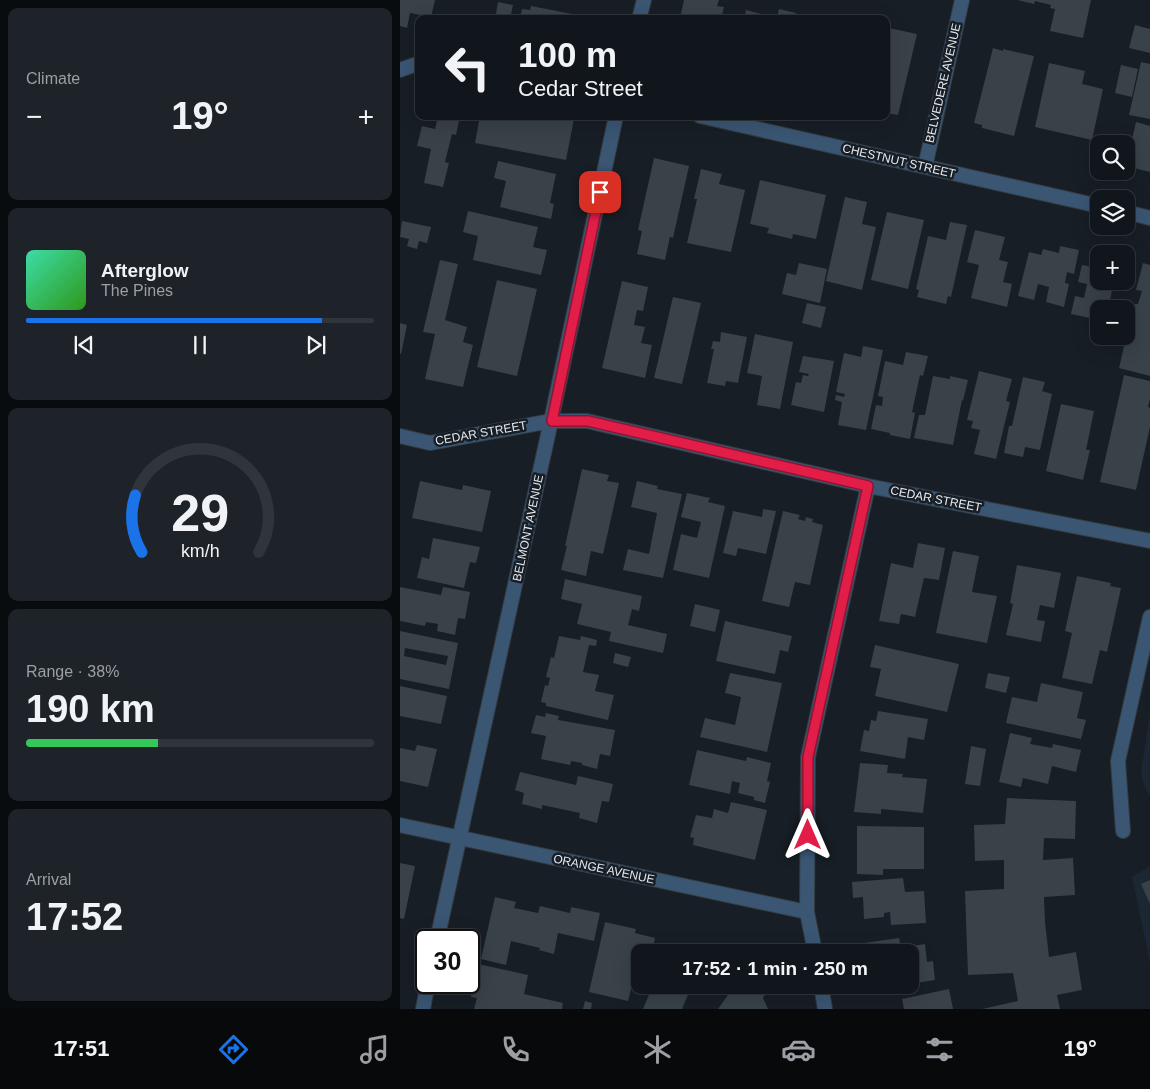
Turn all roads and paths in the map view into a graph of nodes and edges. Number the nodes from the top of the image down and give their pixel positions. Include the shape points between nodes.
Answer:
1 (644, 0) edge
2 (962, 0) edge
3 (640, 15) edge
4 (415, 65) edge
5 (400, 70) edge
6 (615, 120) edge
7 (718, 120) edge
8 (925, 167) junction
9 (1090, 204) edge
10 (1135, 214) edge
11 (1150, 218) edge
12 (552, 421) junction
13 (400, 436) edge
14 (868, 486) junction
15 (1150, 541) edge
16 (1150, 617) edge
17 (400, 825) edge
18 (1123, 831) dead end
19 (459, 837) junction
20 (807, 912) junction
21 (439, 929) edge
22 (813, 944) edge
23 (426, 994) edge
24 (822, 994) edge
25 (423, 1009) edge
26 (825, 1009) edge

1 - 3 street
2 - 8 street, BELVEDERE AVENUE
4 - 5 street
6 - 12 street, BELMONT AVENUE
7 - 8 street, CHESTNUT STREET
8 - 9 street, CHESTNUT STREET
10 - 11 street
12 - 13 street, CEDAR STREET via 430,443
12 - 14 street, CEDAR STREET via 588,421
12 - 19 street, BELMONT AVENUE
14 - 15 street, CEDAR STREET
14 - 20 street via 808,757
16 - 18 street via 1118,761
17 - 19 street, ORANGE AVENUE
19 - 20 street, ORANGE AVENUE
19 - 21 street, BELMONT AVENUE
20 - 22 street
23 - 25 street
24 - 26 street

